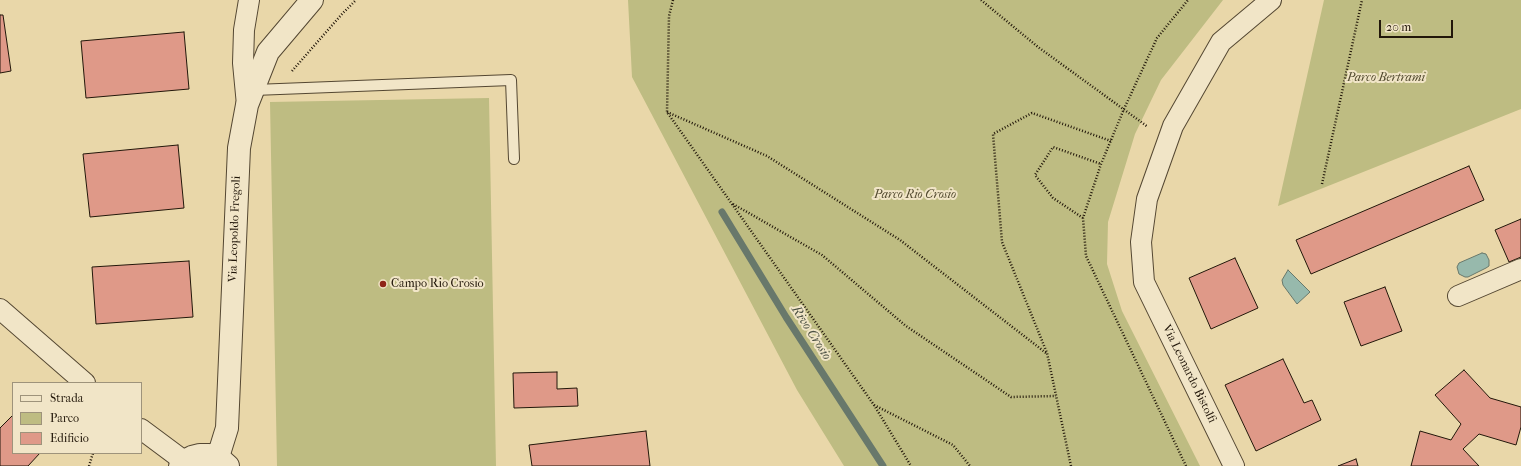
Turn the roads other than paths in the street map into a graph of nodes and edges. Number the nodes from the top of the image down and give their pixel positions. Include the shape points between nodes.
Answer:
1 (249, 0) edge
2 (312, 0) edge
3 (1271, 0) edge
4 (253, 92) junction
5 (514, 158) dead end
6 (1521, 269) edge
7 (1458, 296) dead end
8 (0, 309) edge
9 (84, 382) edge
10 (142, 430) edge
11 (223, 462) edge
12 (182, 464) edge
13 (1234, 466) edge

1 - 4 street, Via Leopoldo Fregoli via 244,30 243,64
2 - 4 street via 268,52
3 - 13 street, Via Leonardo Bistolfi via 1221,42 1173,126 1147,199 1141,242 1144,282
4 - 5 lane via 511,80
4 - 11 street, Via Leopoldo Fregoli via 239,148 227,428
6 - 7 street
8 - 9 street
10 - 12 street
11 - 12 street via 209,455 200,455

